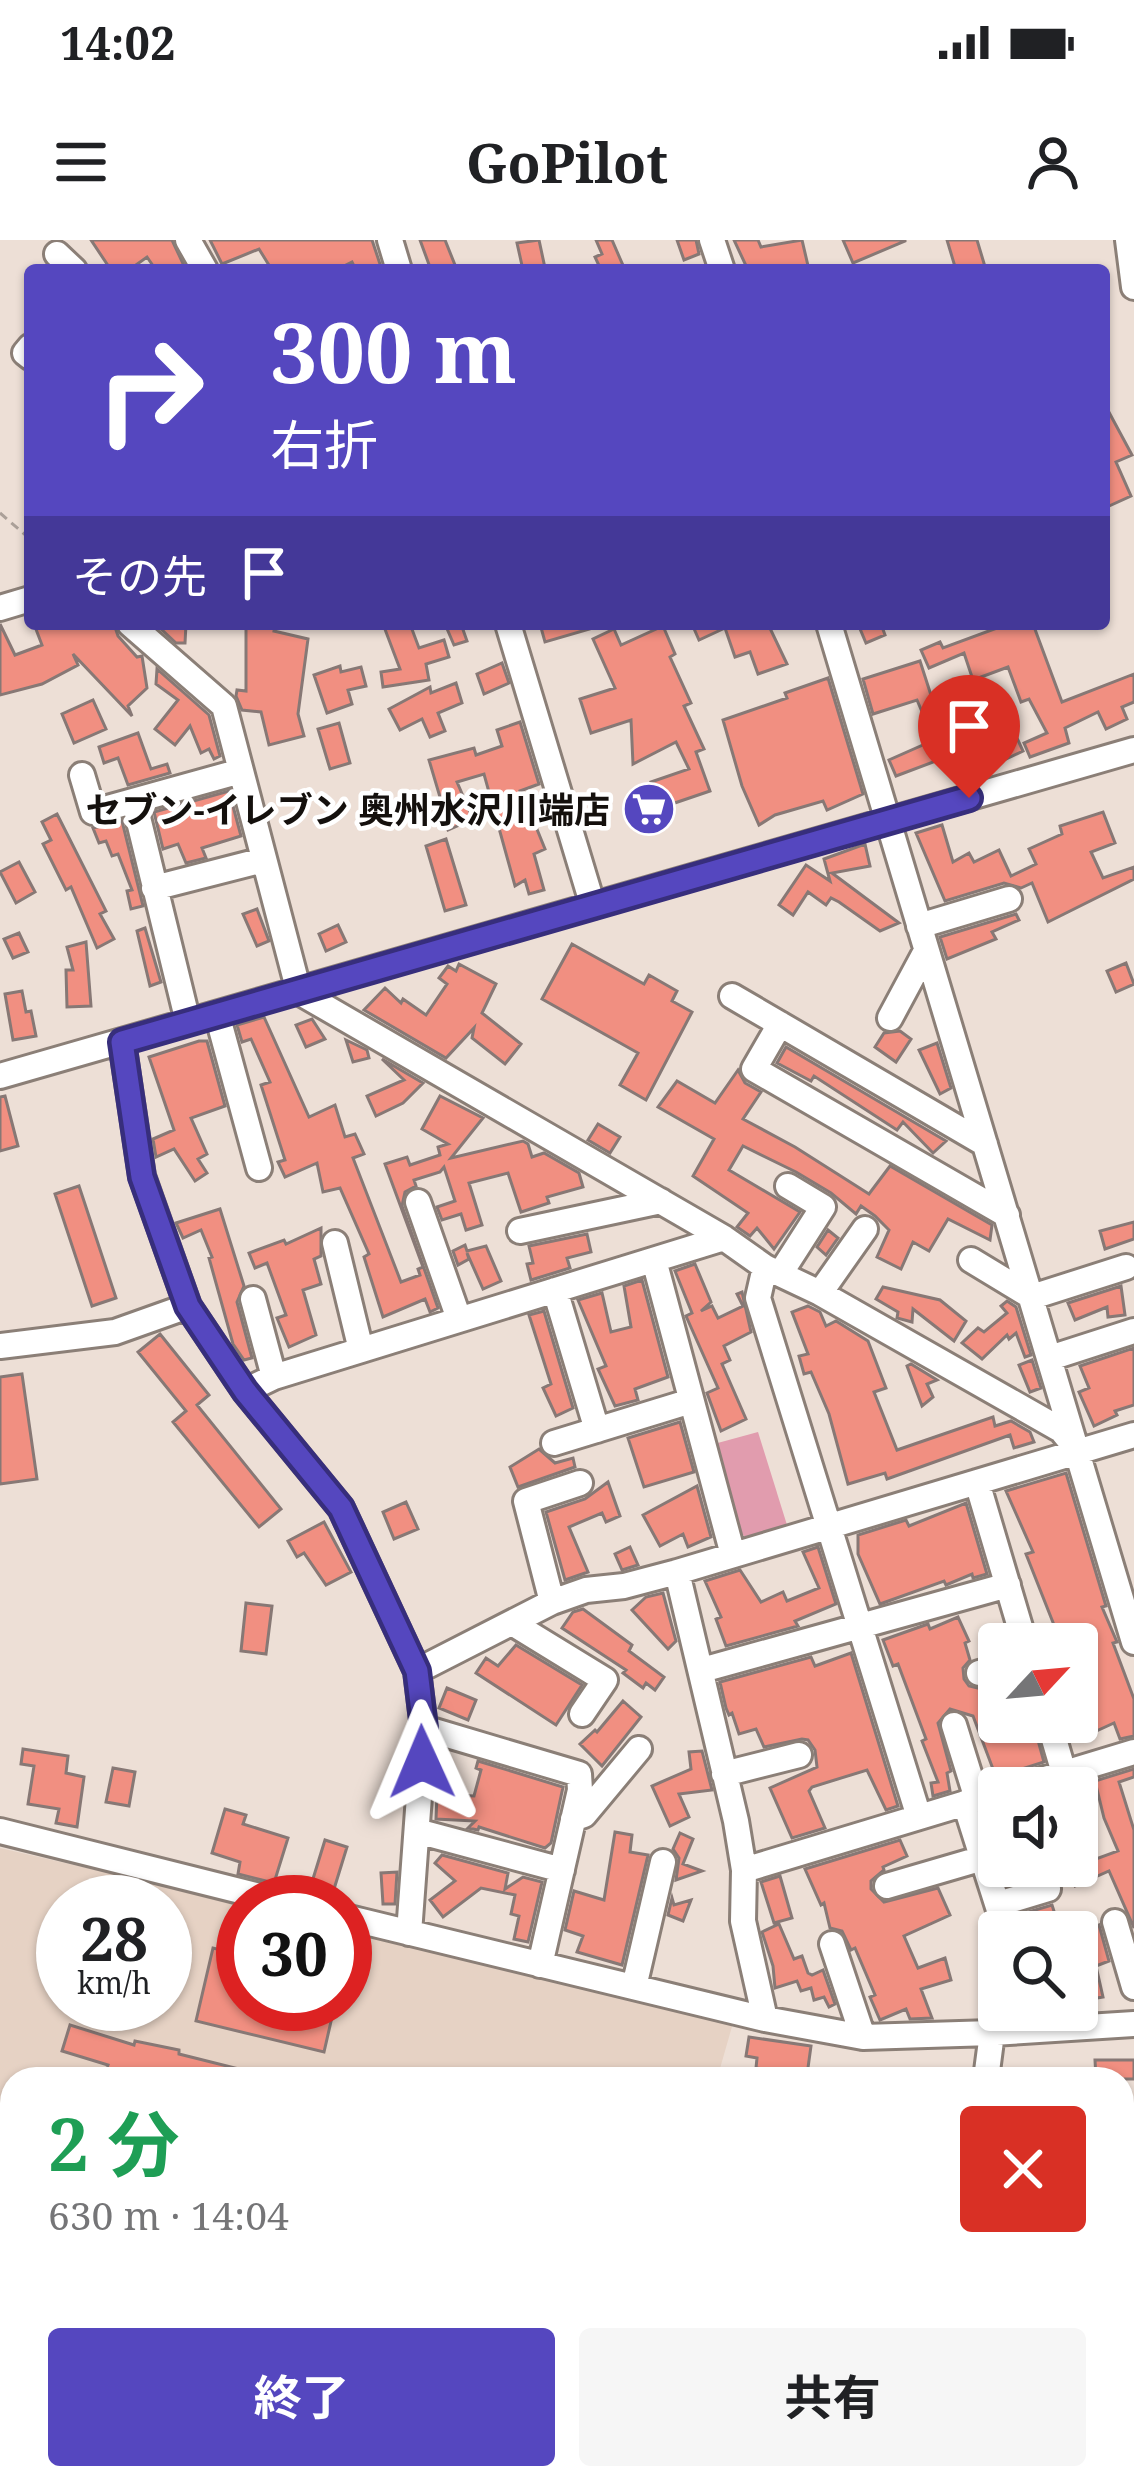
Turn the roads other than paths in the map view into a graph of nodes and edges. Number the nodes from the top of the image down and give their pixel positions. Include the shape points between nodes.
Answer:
1 (137, 630) edge
2 (510, 630) edge
3 (831, 630) edge
4 (1134, 750) edge
5 (241, 771) junction
6 (82, 775) dead end
7 (134, 801) junction
8 (886, 822) junction
9 (263, 860) junction
10 (154, 888) junction
11 (1009, 899) dead end
12 (593, 906) junction
13 (919, 926) junction
14 (926, 951) junction
15 (299, 992) junction
16 (732, 996) dead end
17 (217, 1014) junction
18 (890, 1018) dead end
19 (188, 1022) junction
20 (780, 1024) junction
21 (122, 1042) junction
22 (0, 1076) edge
23 (985, 1144) junction
24 (259, 1168) dead end
25 (788, 1186) dead end
26 (661, 1201) junction
27 (418, 1202) dead end
28 (1007, 1215) junction
29 (865, 1229) dead end
30 (520, 1231) dead end
31 (724, 1238) junction
32 (335, 1243) dead end
33 (653, 1260) junction
34 (971, 1260) dead end
35 (1126, 1267) dead end
36 (772, 1270) junction
37 (555, 1290) junction
38 (820, 1293) junction
39 (1032, 1297) junction
40 (253, 1299) dead end
41 (188, 1306) junction
42 (459, 1319) junction
43 (1134, 1331) edge
44 (0, 1346) edge
45 (361, 1350) junction
46 (1050, 1358) junction
47 (274, 1377) junction
48 (245, 1391) junction
49 (691, 1401) junction
50 (597, 1430) junction
51 (1134, 1435) edge
52 (554, 1443) dead end
53 (1079, 1452) junction
54 (580, 1483) dead end
55 (977, 1483) junction
56 (830, 1526) junction
57 (733, 1555) junction
58 (677, 1572) junction
59 (1008, 1586) junction
60 (552, 1602) junction
61 (512, 1622) junction
62 (860, 1623) junction
63 (1019, 1623) edge
64 (1134, 1642) edge
65 (702, 1670) junction
66 (417, 1671) junction
67 (582, 1714) dead end
68 (954, 1725) dead end
69 (424, 1728) junction
70 (639, 1749) dead end
71 (1134, 1752) edge
72 (799, 1755) dead end
73 (1084, 1767) edge
74 (724, 1774) junction
75 (978, 1792) edge
76 (978, 1799) edge
77 (920, 1817) junction
78 (573, 1819) junction
79 (0, 1831) edge
80 (417, 1831) junction
81 (978, 1859) edge
82 (663, 1862) dead end
83 (562, 1870) junction
84 (744, 1870) junction
85 (216, 1885) edge
86 (887, 1886) dead end
87 (992, 1887) edge
88 (1048, 1889) dead end
89 (998, 1904) junction
90 (1000, 1911) edge
91 (1115, 1922) dead end
92 (372, 1924) edge
93 (409, 1933) junction
94 (832, 1944) dead end
95 (540, 1965) junction
96 (1134, 1987) edge
97 (634, 1988) junction
98 (765, 2019) junction
99 (1098, 2023) edge
100 (1134, 2024) edge
101 (999, 2031) edge
102 (992, 2033) junction
103 (862, 2037) junction
104 (988, 2067) edge

1 - 5 street via 224,706
2 - 12 street
3 - 8 street
4 - 8 street
5 - 7 street
5 - 9 street
6 - 7 street via 93,812
7 - 10 street
8 - 12 street
8 - 13 street
9 - 10 street
9 - 15 street
10 - 19 street
11 - 13 street
12 - 15 street
13 - 14 street
14 - 18 street
14 - 23 street
15 - 17 street
15 - 26 street
16 - 20 street
17 - 19 street
17 - 24 street
19 - 21 street
20 - 23 street
20 - 28 street via 754,1069
21 - 22 street
21 - 41 street via 142,1177
23 - 28 street
25 - 36 street via 823,1207
26 - 30 street
26 - 31 street
27 - 42 street
28 - 39 street
29 - 38 street
31 - 33 street
31 - 36 street
32 - 45 street
33 - 37 street
33 - 49 street
34 - 39 street
35 - 39 street
36 - 38 street
36 - 56 street via 758,1298
37 - 42 street
37 - 50 street
38 - 53 street via 1061,1430
39 - 46 street
40 - 47 street
41 - 44 street via 115,1332
41 - 48 street
42 - 45 street
43 - 46 street
45 - 47 street
46 - 53 street
47 - 48 street
48 - 66 street via 341,1508
49 - 50 street
49 - 57 street
50 - 52 street
51 - 53 street
53 - 55 street
53 - 64 street
54 - 60 street via 526,1501
55 - 56 street
55 - 59 street
56 - 57 street
56 - 62 street
57 - 58 street
58 - 60 street
58 - 65 street
59 - 62 street
59 - 63 street
60 - 61 street
61 - 66 street
61 - 67 street via 605,1680
62 - 65 street
62 - 77 street
65 - 74 street
66 - 69 street
68 - 75 street
69 - 78 street via 579,1774
69 - 80 street
70 - 78 street
71 - 73 street
72 - 74 street
74 - 84 street
76 - 77 street
77 - 84 street
78 - 83 street
79 - 85 street
80 - 83 street
80 - 93 street
81 - 86 street
82 - 97 street
83 - 95 street
84 - 98 street via 743,1922
87 - 89 street
88 - 89 street
89 - 90 street
91 - 96 street
92 - 93 street
93 - 95 street
94 - 103 street
95 - 97 street
97 - 98 street
98 - 103 street
99 - 100 street
101 - 102 street
102 - 103 street
102 - 104 street

